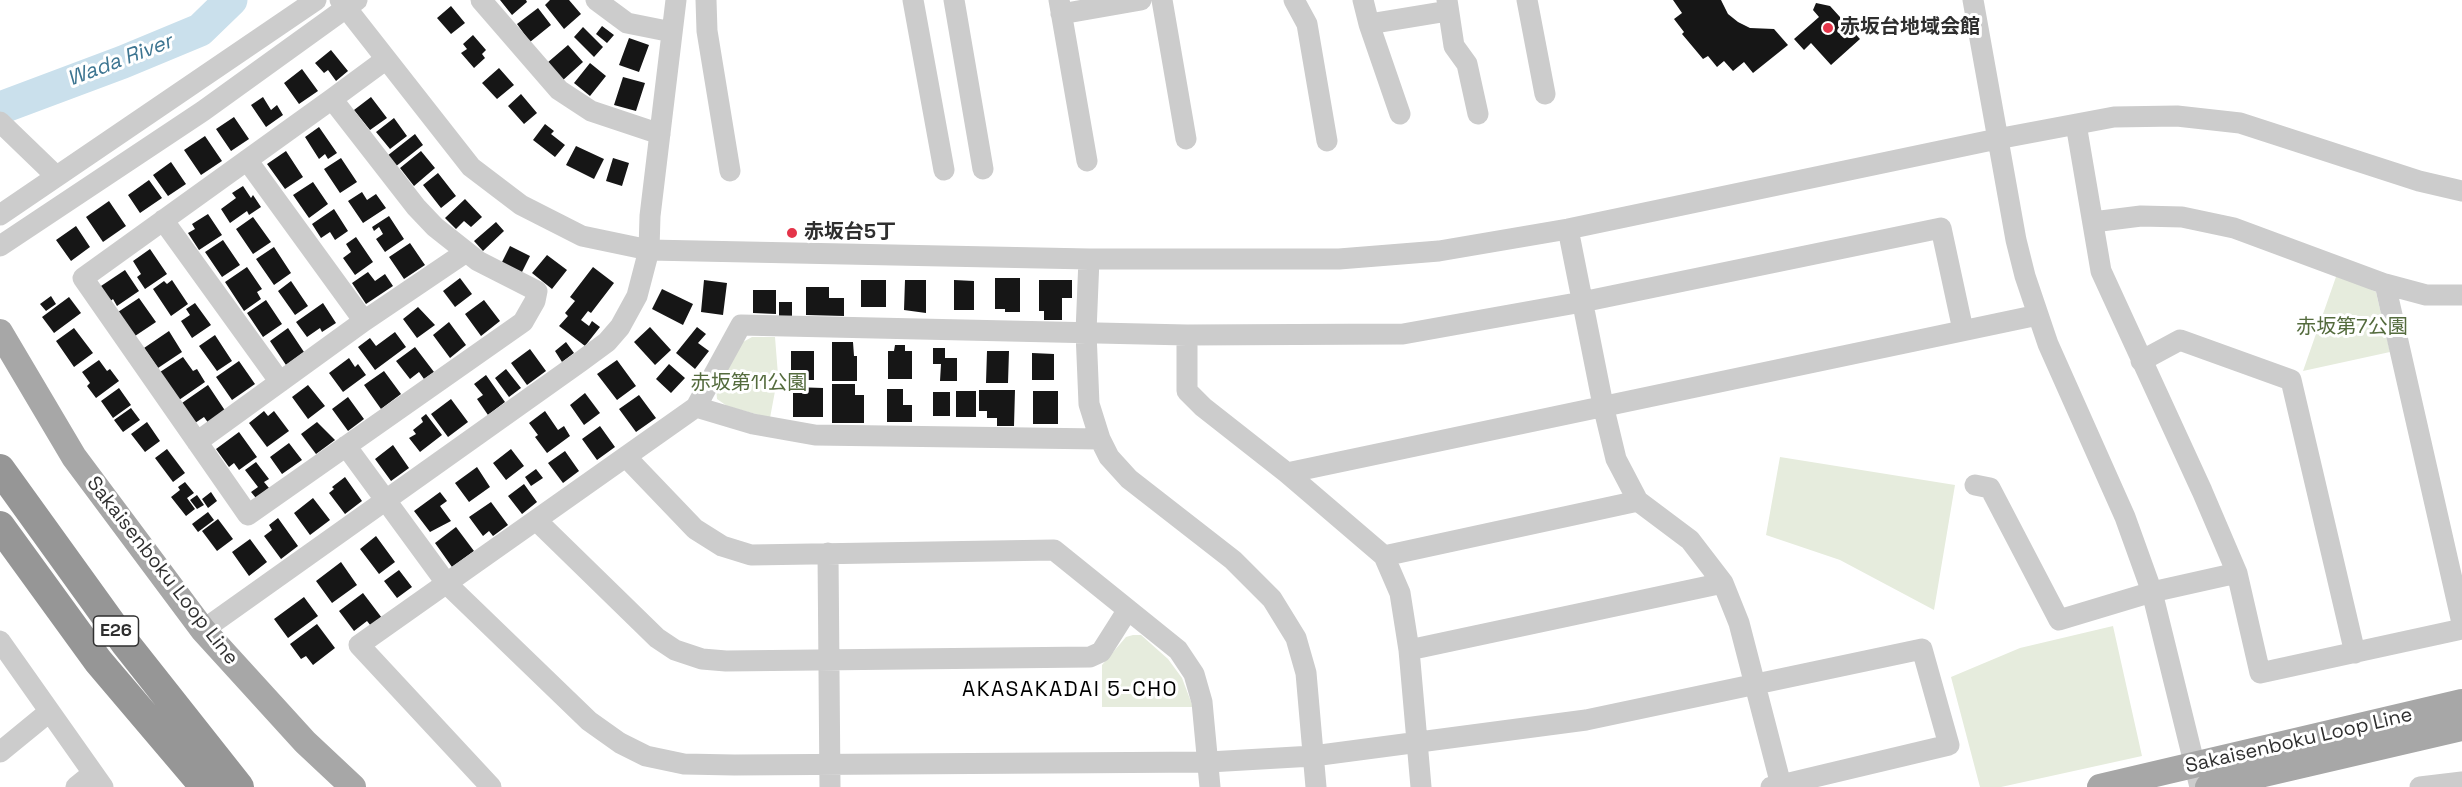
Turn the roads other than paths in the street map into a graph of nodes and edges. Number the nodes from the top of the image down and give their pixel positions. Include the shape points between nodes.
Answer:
1 (316, 0) edge
2 (481, 0) edge
3 (596, 0) edge
4 (676, 0) edge
5 (706, 0) edge
6 (913, 0) edge
7 (954, 0) edge
8 (1141, 0) edge
9 (1162, 0) edge
10 (1294, 0) edge
11 (1363, 0) edge
12 (1527, 0) edge
13 (1973, 0) edge
14 (348, 3) edge
15 (1447, 5) edge
16 (1060, 7) edge
17 (1368, 24) junction
18 (672, 32) junction
19 (386, 60) junction
20 (1545, 94) dead end
21 (332, 99) junction
22 (1400, 114) dead end
23 (1478, 114) dead end
24 (2076, 124) junction
25 (4, 125) edge
26 (660, 134) junction
27 (1186, 139) dead end
28 (1997, 139) junction
29 (1327, 141) dead end
30 (247, 159) junction
31 (1087, 161) dead end
32 (983, 169) dead end
33 (944, 170) dead end
34 (730, 171) dead end
35 (56, 176) junction
36 (2462, 191) edge
37 (0, 215) edge
38 (164, 220) junction
39 (2093, 222) junction
40 (1568, 229) junction
41 (0, 246) edge
42 (649, 250) junction
43 (466, 252) junction
44 (1089, 259) junction
45 (2385, 284) junction
46 (2462, 295) edge
47 (1582, 302) junction
48 (2038, 315) junction
49 (364, 321) junction
50 (1963, 330) junction
51 (0, 332) edge
52 (1086, 332) junction
53 (1186, 335) junction
54 (2141, 361) junction
55 (280, 382) junction
56 (1603, 405) junction
57 (696, 407) junction
58 (1100, 439) junction
59 (197, 442) junction
60 (346, 446) junction
61 (626, 457) junction
62 (0, 469) edge
63 (1287, 473) junction
64 (1975, 485) dead end
65 (384, 500) junction
66 (1638, 501) junction
67 (537, 522) junction
68 (0, 526) edge
69 (828, 554) junction
70 (1384, 556) junction
71 (2237, 573) junction
72 (1723, 583) junction
73 (447, 584) junction
74 (2152, 591) junction
75 (1127, 611) junction
76 (2462, 623) edge
77 (2462, 629) edge
78 (203, 630) junction
79 (0, 641) edge
80 (1409, 650) junction
81 (2355, 653) junction
82 (828, 659) junction
83 (1755, 684) junction
84 (2462, 702) edge
85 (49, 712) junction
86 (2462, 728) edge
87 (1417, 743) junction
88 (0, 752) edge
89 (1313, 756) junction
90 (1209, 762) junction
91 (829, 764) junction
92 (2197, 776) edge
93 (97, 781) edge
94 (2462, 782) edge
95 (1776, 786) edge
96 (76, 787) edge
97 (205, 787) edge
98 (239, 787) edge
99 (352, 787) edge
100 (490, 787) edge
101 (830, 787) edge
102 (1210, 787) edge
103 (1316, 787) edge
104 (1421, 787) edge
105 (2100, 787) edge
106 (2208, 787) edge
107 (2420, 787) edge

1 - 35 street
2 - 26 street via 559,90 591,111
3 - 18 street via 627,23
4 - 18 street
5 - 34 street via 706,31
6 - 33 street
7 - 32 street
8 - 16 street
9 - 27 street
10 - 29 street via 1307,24
11 - 17 street
12 - 20 street
13 - 28 street
14 - 19 street
14 - 41 street via 203,111
15 - 17 street
15 - 23 street via 1454,46 1467,64
16 - 31 street
17 - 22 street
18 - 26 street
19 - 21 street
19 - 42 street via 471,167 521,205 582,236
21 - 30 street
21 - 43 street via 416,207
24 - 28 street
24 - 36 street via 2114,117 2177,116 2240,123 2419,181
24 - 39 street
25 - 35 street
26 - 42 street
28 - 40 street
28 - 48 street via 2016,240
30 - 38 street
30 - 49 street
35 - 37 street
38 - 55 street
38 - 59 street via 83,278
39 - 45 street via 2141,216 2182,217 2234,228
39 - 54 street via 2101,271
40 - 44 street via 1439,251 1338,260
40 - 47 street
42 - 44 street
42 - 65 street via 637,296 607,342
43 - 49 street
43 - 60 street via 537,291 523,322
44 - 52 street
45 - 46 street via 2426,295
45 - 76 street
47 - 50 street via 1941,228
47 - 53 street via 1403,334
47 - 56 street
48 - 50 street
48 - 74 street via 2125,517
49 - 55 street
50 - 56 street
51 - 78 main road, Sakaisenboku Loop Line via 74,458
52 - 53 street
52 - 57 street via 741,325
52 - 58 street via 1089,404
53 - 63 street via 1187,392
54 - 71 street
54 - 81 street via 2180,340 2291,380
55 - 59 street
56 - 63 street
56 - 66 street via 1616,459
57 - 58 street via 753,424 815,435
57 - 61 street
58 - 89 street via 1109,457 1130,479 1233,560 1272,599 1296,638 1306,673
59 - 60 street via 248,515
60 - 65 street
61 - 67 street
61 - 69 street via 695,529 722,546 752,555
62 - 98 highway, E26 via 126,644
63 - 70 street
64 - 74 street via 1990,488 2059,620
65 - 73 street
65 - 78 street
66 - 70 street
66 - 72 street via 1690,540
67 - 73 street
67 - 82 street via 657,638 675,650 718,661
68 - 97 highway, E26 via 98,660
69 - 75 street via 1054,550
69 - 82 street
70 - 80 street via 1400,593
71 - 74 street
71 - 81 street via 2260,673
72 - 80 street
72 - 83 street via 1739,623
73 - 91 street via 590,721 646,756 684,764
73 - 100 street via 359,645
74 - 92 street
75 - 82 street via 1101,652 1090,657
75 - 90 street via 1178,650 1194,674 1202,702
77 - 81 street
78 - 99 main road, Sakaisenboku Loop Line via 305,742
79 - 85 street
80 - 87 street
82 - 91 street
83 - 87 street via 1586,720
83 - 95 street
83 - 95 street via 1922,649 1948,745
84 - 92 main road, Sakaisenboku Loop Line
85 - 88 street
85 - 93 street
86 - 106 main road, Sakaisenboku Loop Line
87 - 89 street
87 - 104 street
89 - 90 street
89 - 103 street
90 - 91 street
90 - 102 street
91 - 101 street
92 - 105 main road, Sakaisenboku Loop Line
93 - 96 street
94 - 107 street

